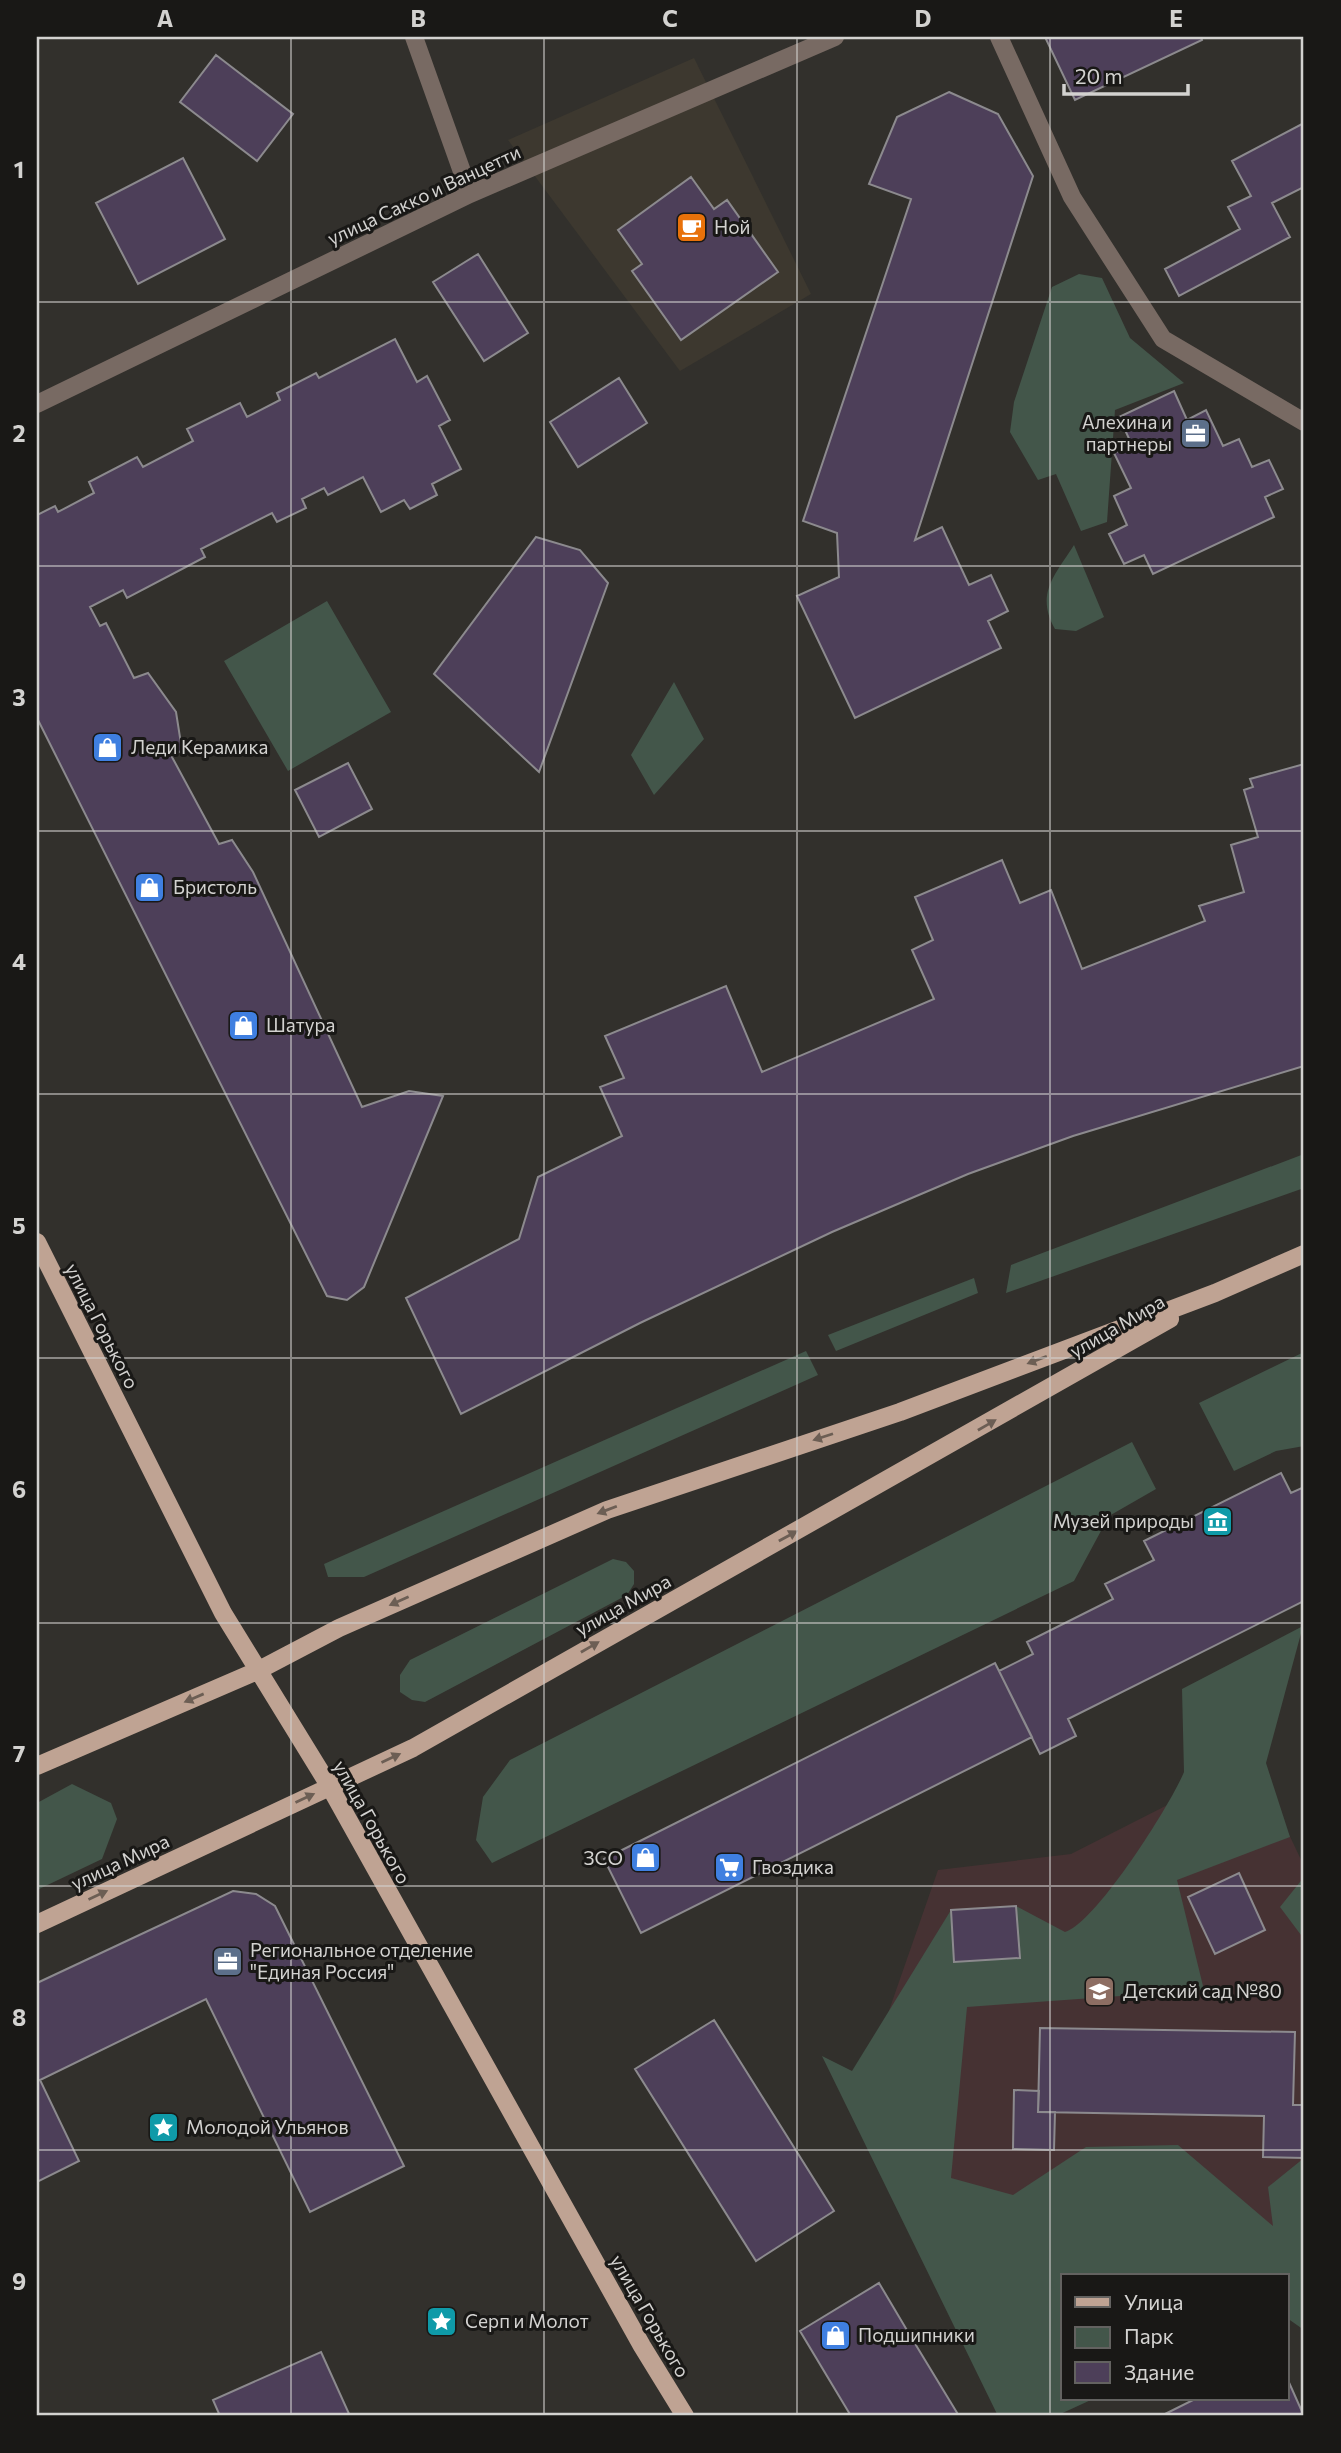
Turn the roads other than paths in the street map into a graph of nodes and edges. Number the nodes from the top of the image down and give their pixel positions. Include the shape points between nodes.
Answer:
1 (414, 37) edge
2 (835, 37) edge
3 (999, 37) edge
4 (470, 194) junction
5 (37, 404) edge
6 (1304, 422) edge
7 (37, 1242) edge
8 (1304, 1254) edge
9 (1215, 1293) junction
10 (257, 1671) junction
11 (37, 1766) edge
12 (330, 1787) junction
13 (37, 1924) edge
14 (685, 2416) edge

1 - 4 street
2 - 4 street, улица Сакко и Ванцетти
3 - 6 street via 1072,197 1163,339
4 - 5 street, улица Сакко и Ванцетти
7 - 10 main road, улица Горького via 222,1613
8 - 9 main road, улица Мира
9 -> 10 main road, улица Мира via 900,1412 607,1510 339,1628
12 -> 9 main road, улица Мира via 413,1748
10 -> 11 main road, улица Мира
10 - 12 main road, улица Горького
13 -> 12 main road, улица Мира
12 - 14 main road, улица Горького

